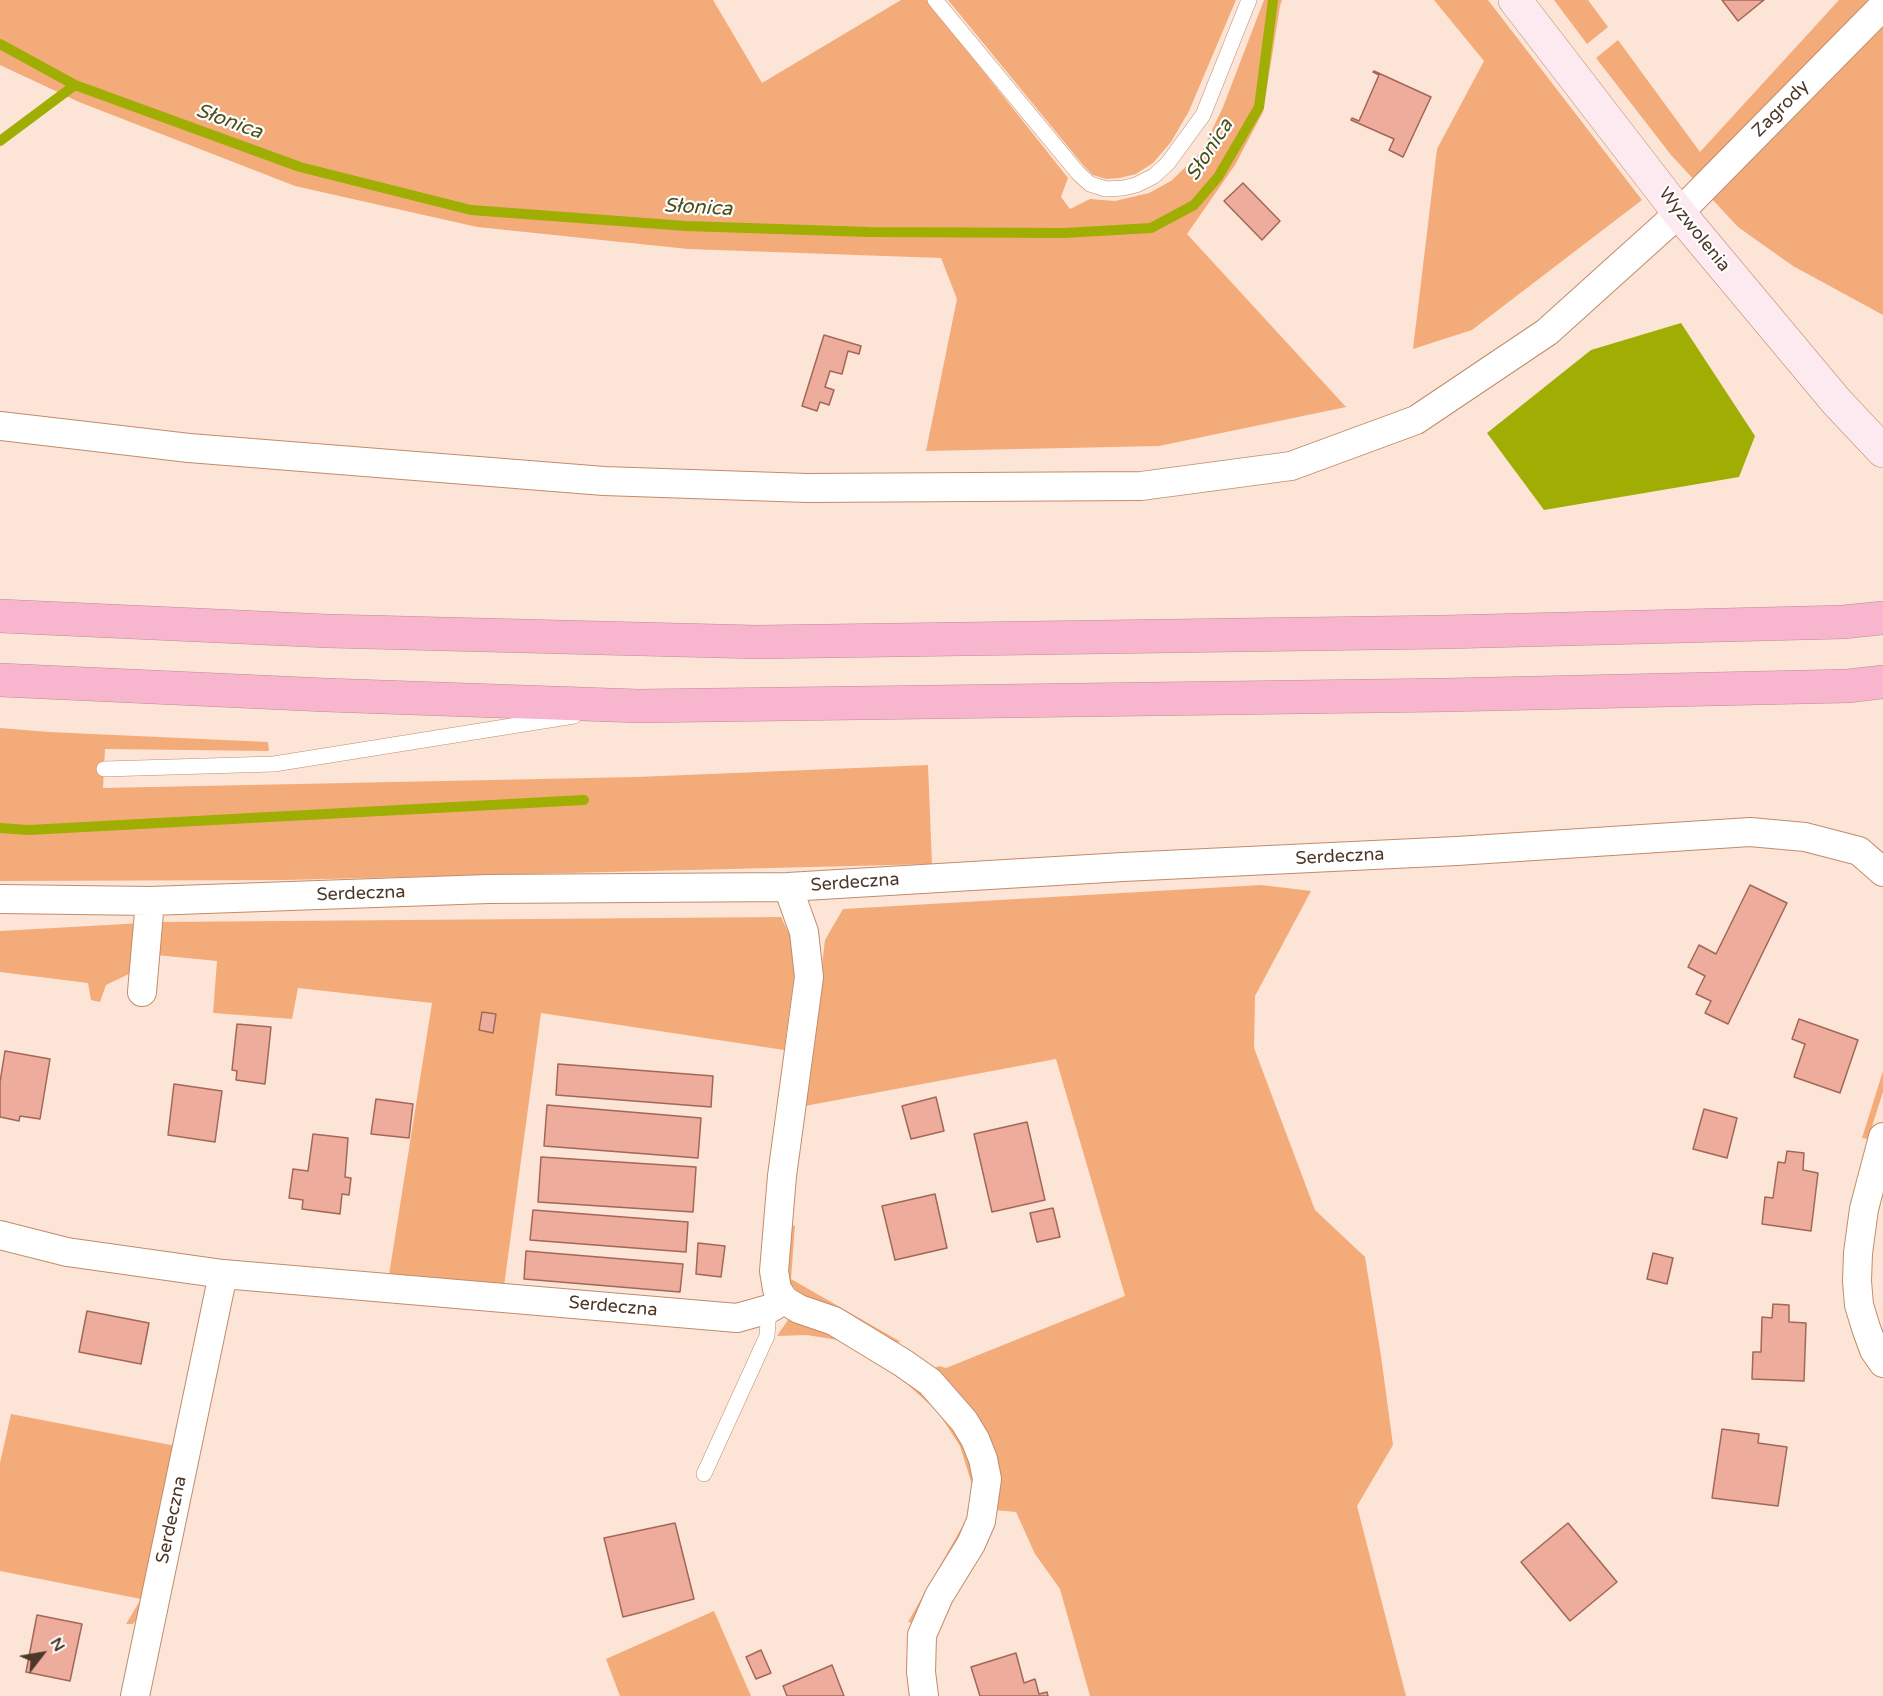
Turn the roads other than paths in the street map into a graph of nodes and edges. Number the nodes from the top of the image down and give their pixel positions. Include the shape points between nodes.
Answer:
1 (935, 0) edge
2 (1248, 0) edge
3 (1515, 0) edge
4 (1883, 6) edge
5 (1679, 213) junction
6 (0, 426) edge
7 (1883, 451) edge
8 (0, 616) edge
9 (1883, 618) edge
10 (0, 680) edge
11 (1883, 682) edge
12 (639, 706) junction
13 (104, 769) dead end
14 (1883, 872) edge
15 (788, 888) junction
16 (0, 899) edge
17 (150, 901) junction
18 (142, 992) dead end
19 (1883, 1137) edge
20 (0, 1235) edge
21 (224, 1274) junction
22 (777, 1305) junction
23 (1883, 1363) edge
24 (704, 1474) dead end
25 (135, 1696) edge
26 (924, 1696) edge

1 - 2 lane via 1078,173 1090,184 1106,189 1136,185 1168,163 1203,114
3 - 5 street, Wyzwolenia
4 - 5 street, Zagrody
5 - 6 street, Zagrody via 1547,332 1416,420 1291,466 1141,486 807,488 604,481 189,448
5 - 7 street, Wyzwolenia via 1836,401
8 - 9 highway via 328,632 757,642 1445,632
10 - 12 highway
11 - 12 highway via 1446,696
12 - 13 lane via 274,764
14 - 15 street, Serdeczna via 1859,851 1805,837 1750,832
15 - 17 street, Serdeczna via 488,889
15 - 22 street, Serdeczna via 804,932 809,977 782,1176 774,1271
16 - 17 street, Serdeczna
17 - 18 street
19 - 23 street via 1864,1209 1857,1281 1866,1328
20 - 21 street, Serdeczna via 67,1252
21 - 22 street, Serdeczna via 737,1318
21 - 25 street, Serdeczna
22 - 24 lane via 767,1336
22 - 26 street via 834,1321 930,1382 964,1421 984,1459 987,1479 981,1521 922,1635

